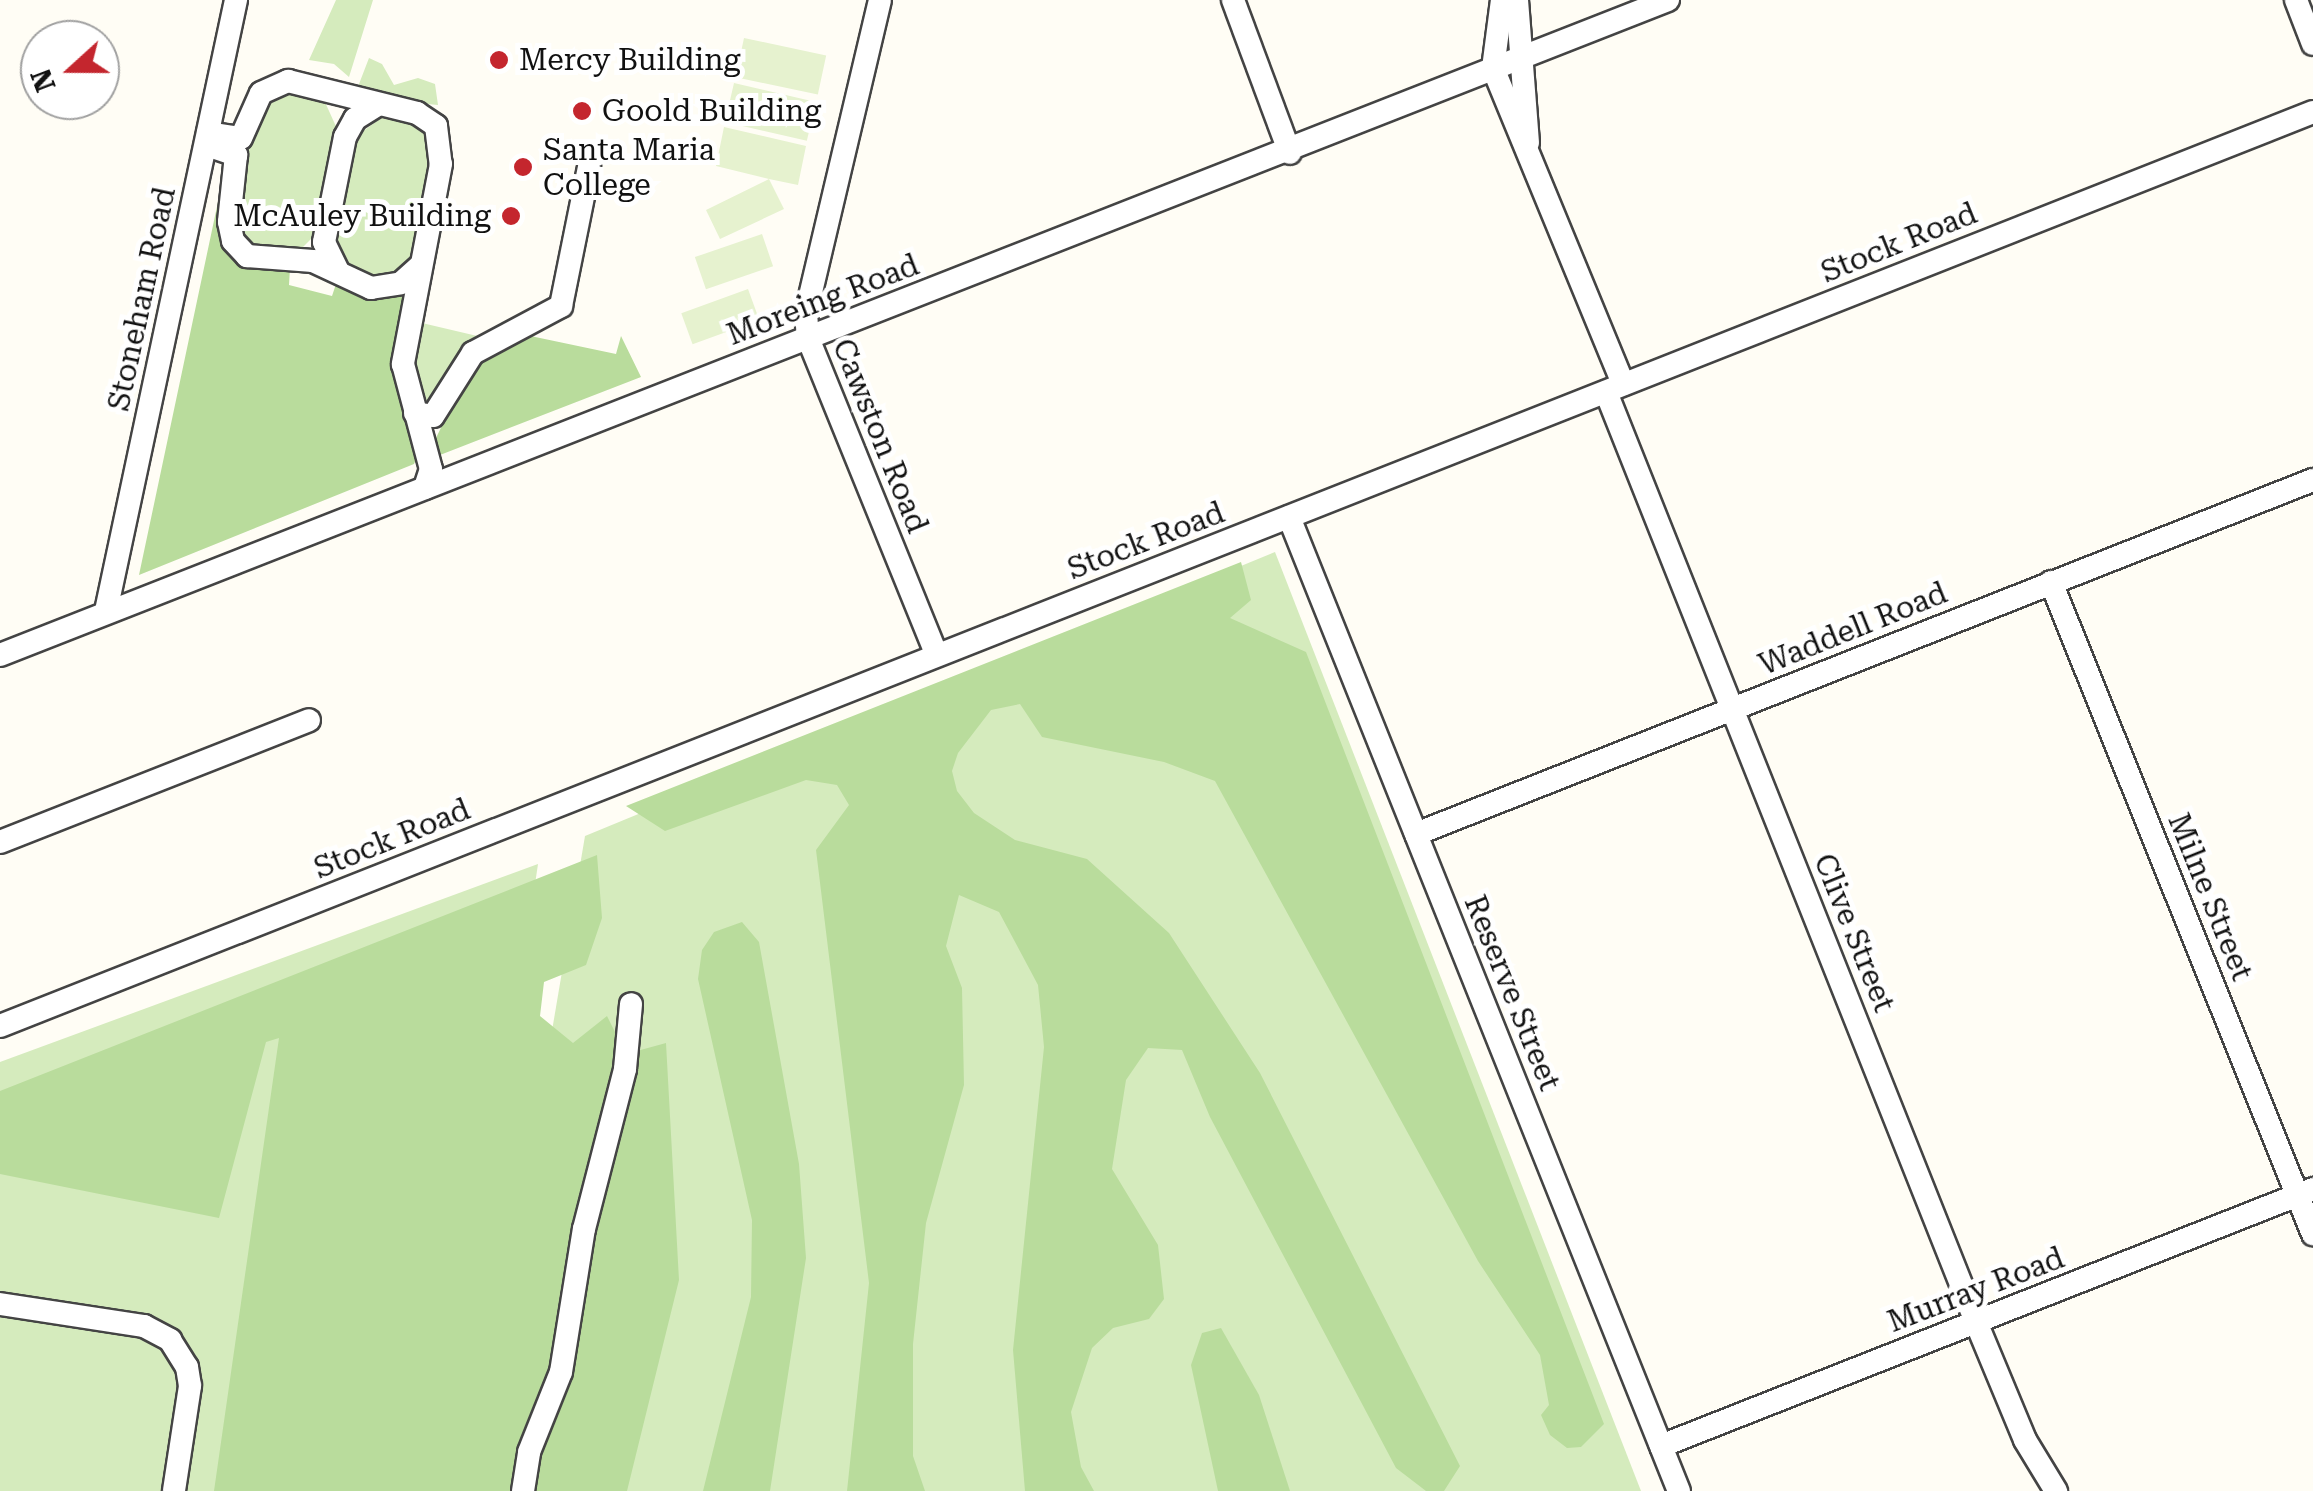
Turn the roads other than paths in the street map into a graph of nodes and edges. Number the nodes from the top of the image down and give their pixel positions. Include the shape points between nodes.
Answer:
1 (236, 0) edge
2 (880, 0) edge
3 (1233, 0) edge
4 (1502, 0) edge
5 (1517, 0) edge
6 (1668, 0) edge
7 (2296, 0) edge
8 (2313, 44) edge
9 (1521, 58) junction
10 (1493, 68) junction
11 (336, 98) junction
12 (376, 106) junction
13 (2313, 112) edge
14 (206, 139) junction
15 (1528, 147) junction
16 (1290, 153) junction
17 (588, 167) dead end
18 (430, 238) junction
19 (288, 260) junction
20 (421, 266) junction
21 (340, 274) junction
22 (411, 314) junction
23 (517, 332) junction
24 (808, 338) junction
25 (1614, 388) junction
26 (412, 409) junction
27 (430, 442) junction
28 (459, 474) junction
29 (2313, 480) edge
30 (425, 488) junction
31 (1289, 517) junction
32 (2050, 582) junction
33 (106, 610) junction
34 (0, 655) edge
35 (937, 655) junction
36 (1733, 709) junction
37 (309, 720) dead end
38 (1416, 834) junction
39 (0, 842) edge
40 (631, 1004) dead end
41 (0, 1026) edge
42 (2305, 1192) edge
43 (2313, 1234) edge
44 (0, 1304) edge
45 (1976, 1322) junction
46 (1661, 1446) junction
47 (174, 1491) edge
48 (523, 1491) edge
49 (1678, 1491) edge
50 (2056, 1491) edge

1 - 14 street, Stoneham Road
2 - 24 street, Cawston Road via 806,312
3 - 16 street
4 - 10 street
5 - 9 street, Clive Street
6 - 9 street, Moreing Road
7 - 8 street
9 - 10 street, Moreing Road
9 - 15 street, Clive Street
10 - 15 street, Clive Street
10 - 16 street, Moreing Road
11 - 12 street
11 - 14 street via 297,82 278,82 261,93 242,138
11 - 19 street via 344,118 320,238
12 - 18 street via 427,118 444,144
12 - 21 street via 347,130 324,232 326,255
13 - 25 street, Stock Road
14 - 19 street via 236,155 229,222 238,249 259,260
14 - 33 street, Stoneham Road
15 - 25 street, Clive Street
16 - 24 street, Moreing Road
17 - 23 street via 560,306
18 - 20 street
18 - 22 street via 420,307
19 - 21 street via 313,260
20 - 21 street via 382,288
20 - 22 street
22 - 26 street via 403,364
23 - 26 street via 465,360 434,416
23 - 27 street via 462,374
24 - 28 street, Moreing Road
24 - 35 street, Cawston Road
25 - 31 street, Stock Road
25 - 36 street, Clive Street
26 - 27 street
26 - 30 street via 432,469
27 - 28 street via 441,466
28 - 30 street, Moreing Road
29 - 32 street, Waddell Road
30 - 33 street, Moreing Road
31 - 35 street, Stock Road
31 - 38 street, Reserve Street
32 - 36 street, Waddell Road
32 - 42 street, Milne Street
33 - 34 street, Moreing Road
35 - 41 street, Stock Road
36 - 38 street, Waddell Road
36 - 45 street, Clive Street
37 - 39 street
38 - 46 street, Reserve Street
40 - 48 street via 625,1069 584,1229 562,1372 529,1452
42 - 43 street, Milne Street
42 - 45 street, Murray Road
44 - 47 street via 144,1326 170,1340 190,1386
45 - 46 street, Murray Road
45 - 50 street, Clive Street via 2025,1440
46 - 49 street, Reserve Street

